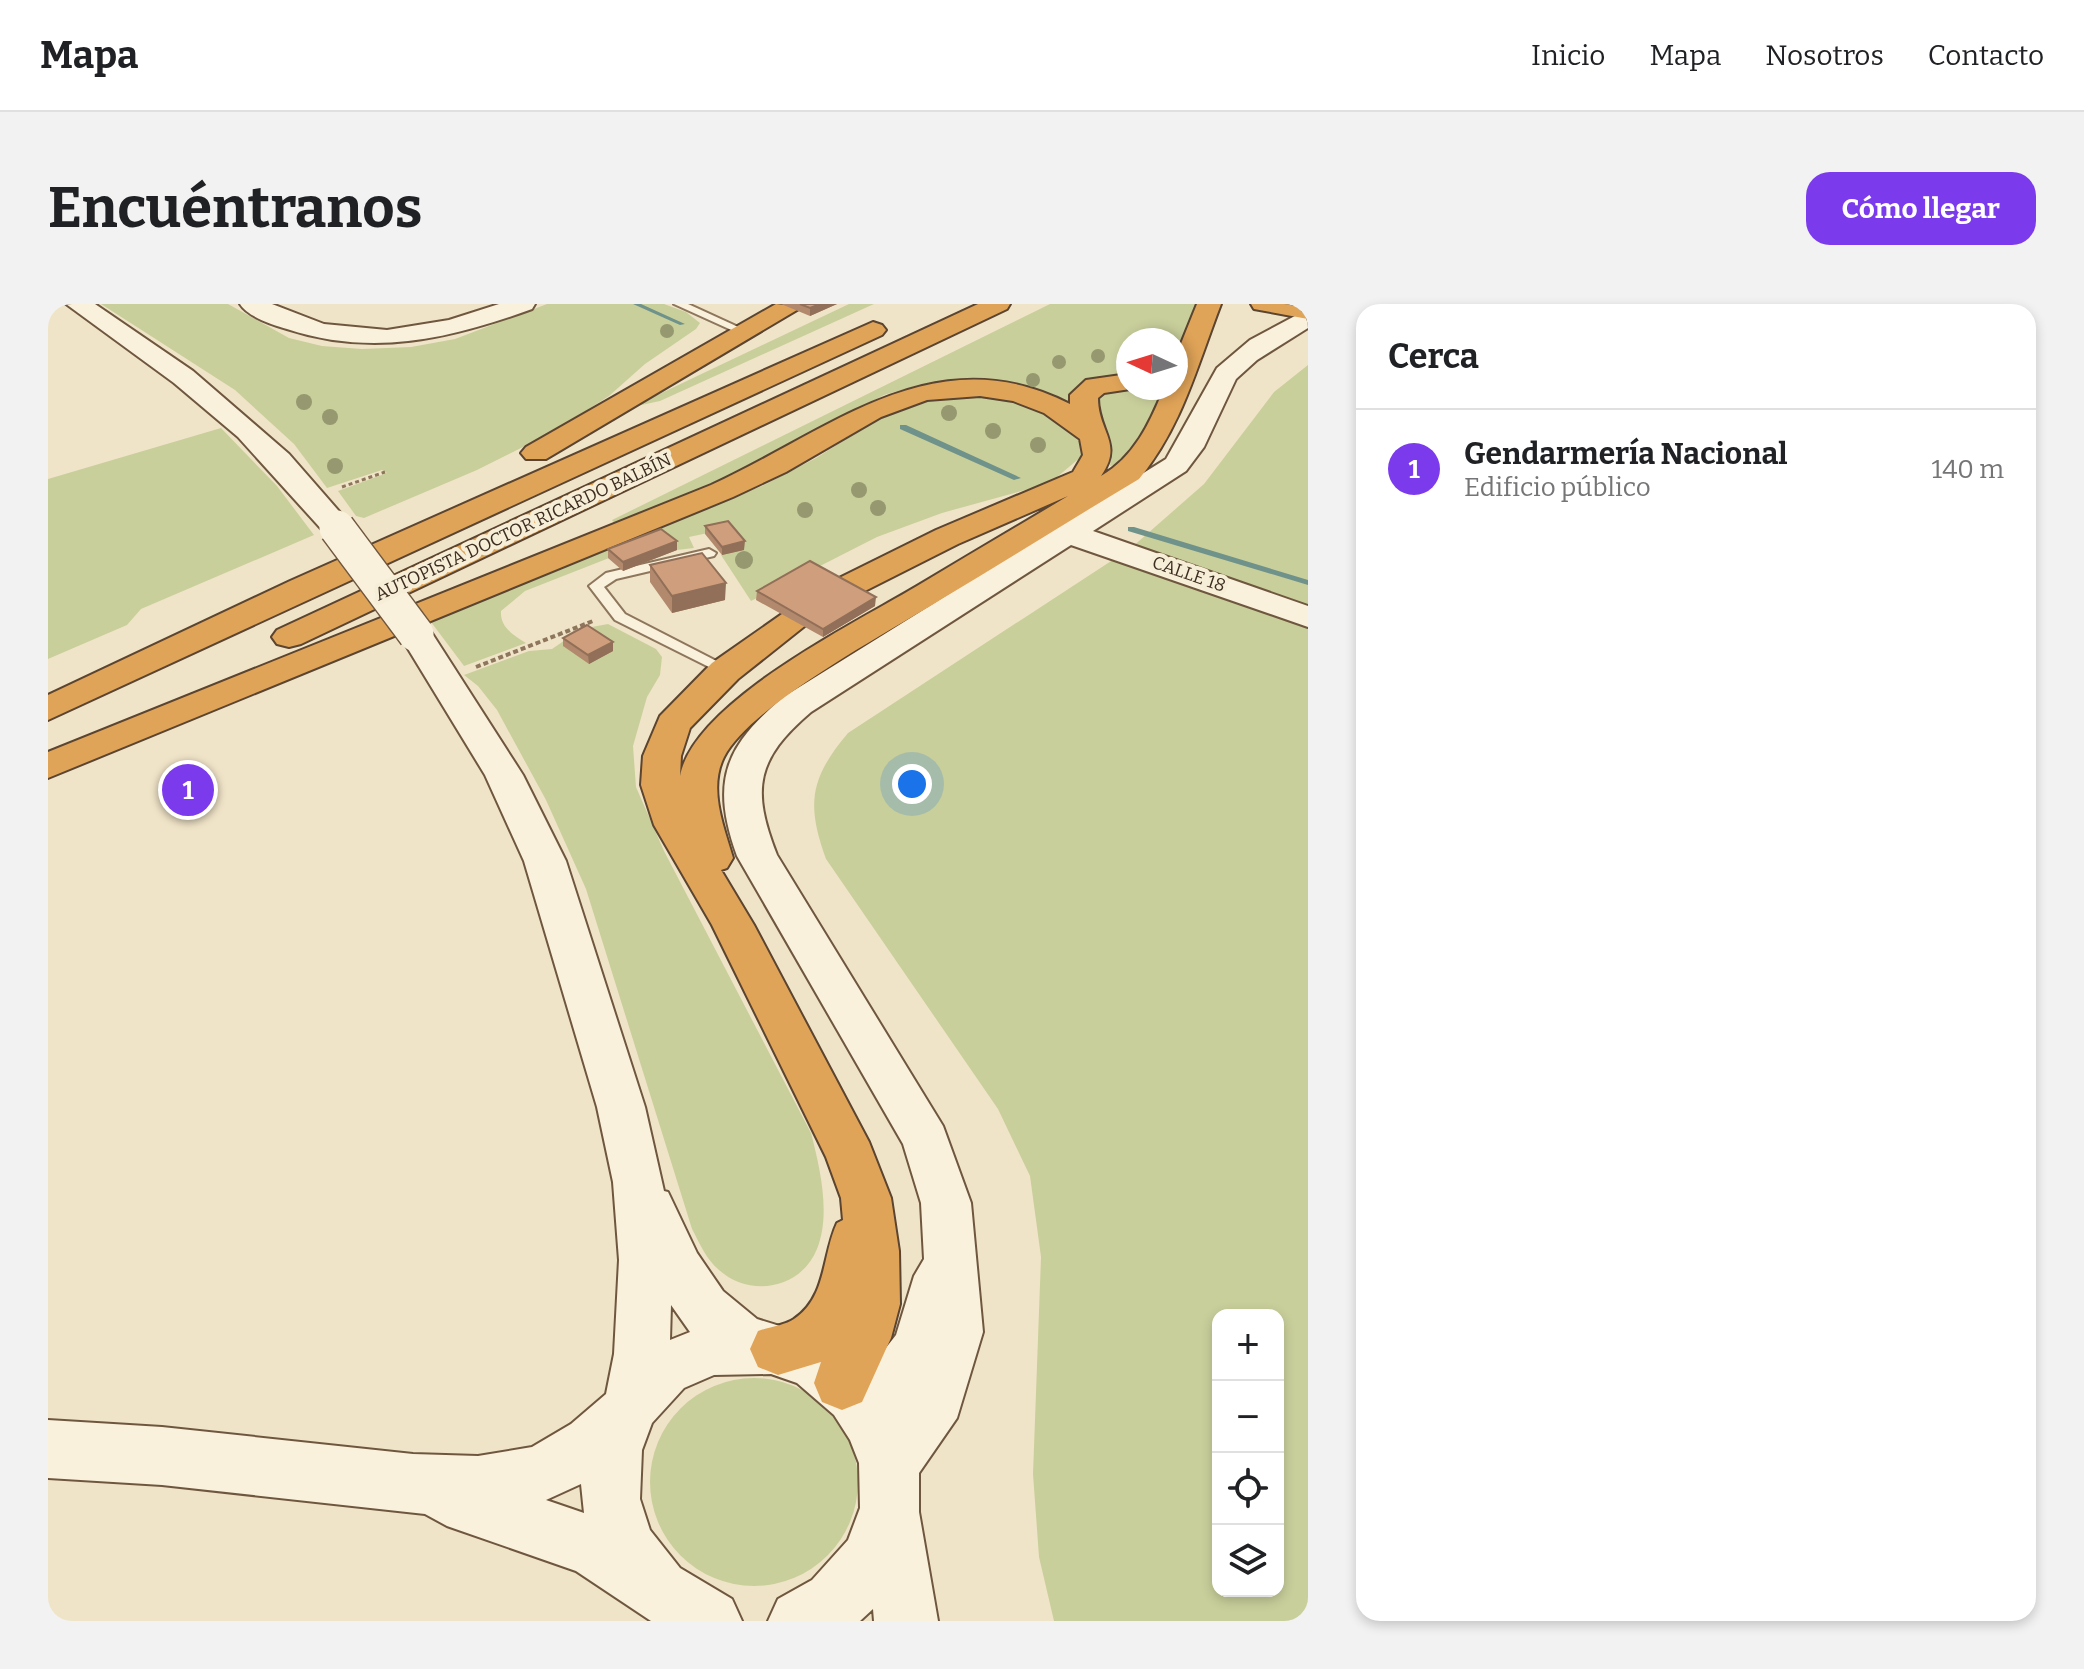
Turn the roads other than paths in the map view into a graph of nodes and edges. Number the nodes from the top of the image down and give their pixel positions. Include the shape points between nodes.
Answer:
1 (78, 304) edge
2 (252, 304) edge
3 (523, 304) edge
4 (679, 304) edge
5 (998, 304) edge
6 (1209, 304) edge
7 (1263, 304) edge
8 (789, 307) dead end
9 (915, 310) edge
10 (1308, 314) edge
11 (742, 331) junction
12 (1188, 350) edge
13 (1116, 384) edge
14 (1166, 400) edge
15 (1097, 443) junction
16 (1070, 534) junction
17 (709, 553) dead end
18 (843, 589) edge
19 (1308, 617) edge
20 (794, 621) edge
21 (725, 671) junction
22 (48, 708) edge
23 (48, 750) edge
24 (48, 766) edge
25 (733, 925) junction
26 (851, 1157) junction
27 (638, 1182) junction
28 (952, 1244) junction
29 (768, 1348) junction
30 (846, 1386) junction
31 (630, 1408) junction
32 (48, 1449) edge
33 (406, 1483) junction
34 (890, 1484) junction
35 (658, 1592) junction
36 (710, 1621) edge
37 (800, 1621) edge
38 (906, 1621) edge

1 - 27 main road, bridge via 188,378 286,465 416,634 504,775 545,861 621,1107
2 - 3 main road via 315,332 373,339 458,327
4 - 11 lane
5 - 23 highway, AUTOPISTA DOCTOR RICARDO BALBÍN
6 - 12 highway
7 - 10 highway
8 - 11 highway
9 - 22 highway, AUTOPISTA DOCTOR RICARDO BALBÍN
10 - 16 main road via 1221,380 1188,452 1176,465
11 - 22 highway via 551,445
13 - 15 highway via 1096,386 1084,395 1084,411
14 - 25 highway via 1155,438 1128,473 821,657 722,731 700,770 697,802
15 - 18 highway via 1097,463 1075,484 947,537
15 - 24 highway via 1073,419 1022,395 958,387 905,394 722,491
16 - 19 main road, CALLE 18
16 - 28 main road via 798,704 762,737 740,774 743,818 757,856 926,1140 946,1203
17 - 21 lane via 604,579 596,586 614,612
20 - 21 highway
21 - 25 highway via 673,724 662,756 660,785 674,825
25 - 26 highway
26 - 29 highway via 856,1221 845,1289 823,1329 799,1346
26 - 30 highway via 870,1217 873,1304 864,1338 847,1366
27 - 29 main road via 660,1233 700,1300 732,1336
27 - 31 main road via 645,1260 641,1364
28 - 30 main road via 930,1322 894,1385 871,1395
28 - 34 main road via 956,1332 944,1381
29 - 30 main road via 820,1367
29 - 31 main road via 730,1346 701,1352 652,1381
30 - 34 main road via 867,1412
31 - 33 main road via 582,1448 521,1479
31 - 35 main road via 614,1442 608,1472 610,1505 635,1566
32 - 33 main road
33 - 35 main road via 593,1546
34 - 37 main road via 885,1531 874,1560 830,1606
34 - 38 main road
35 - 36 main road

